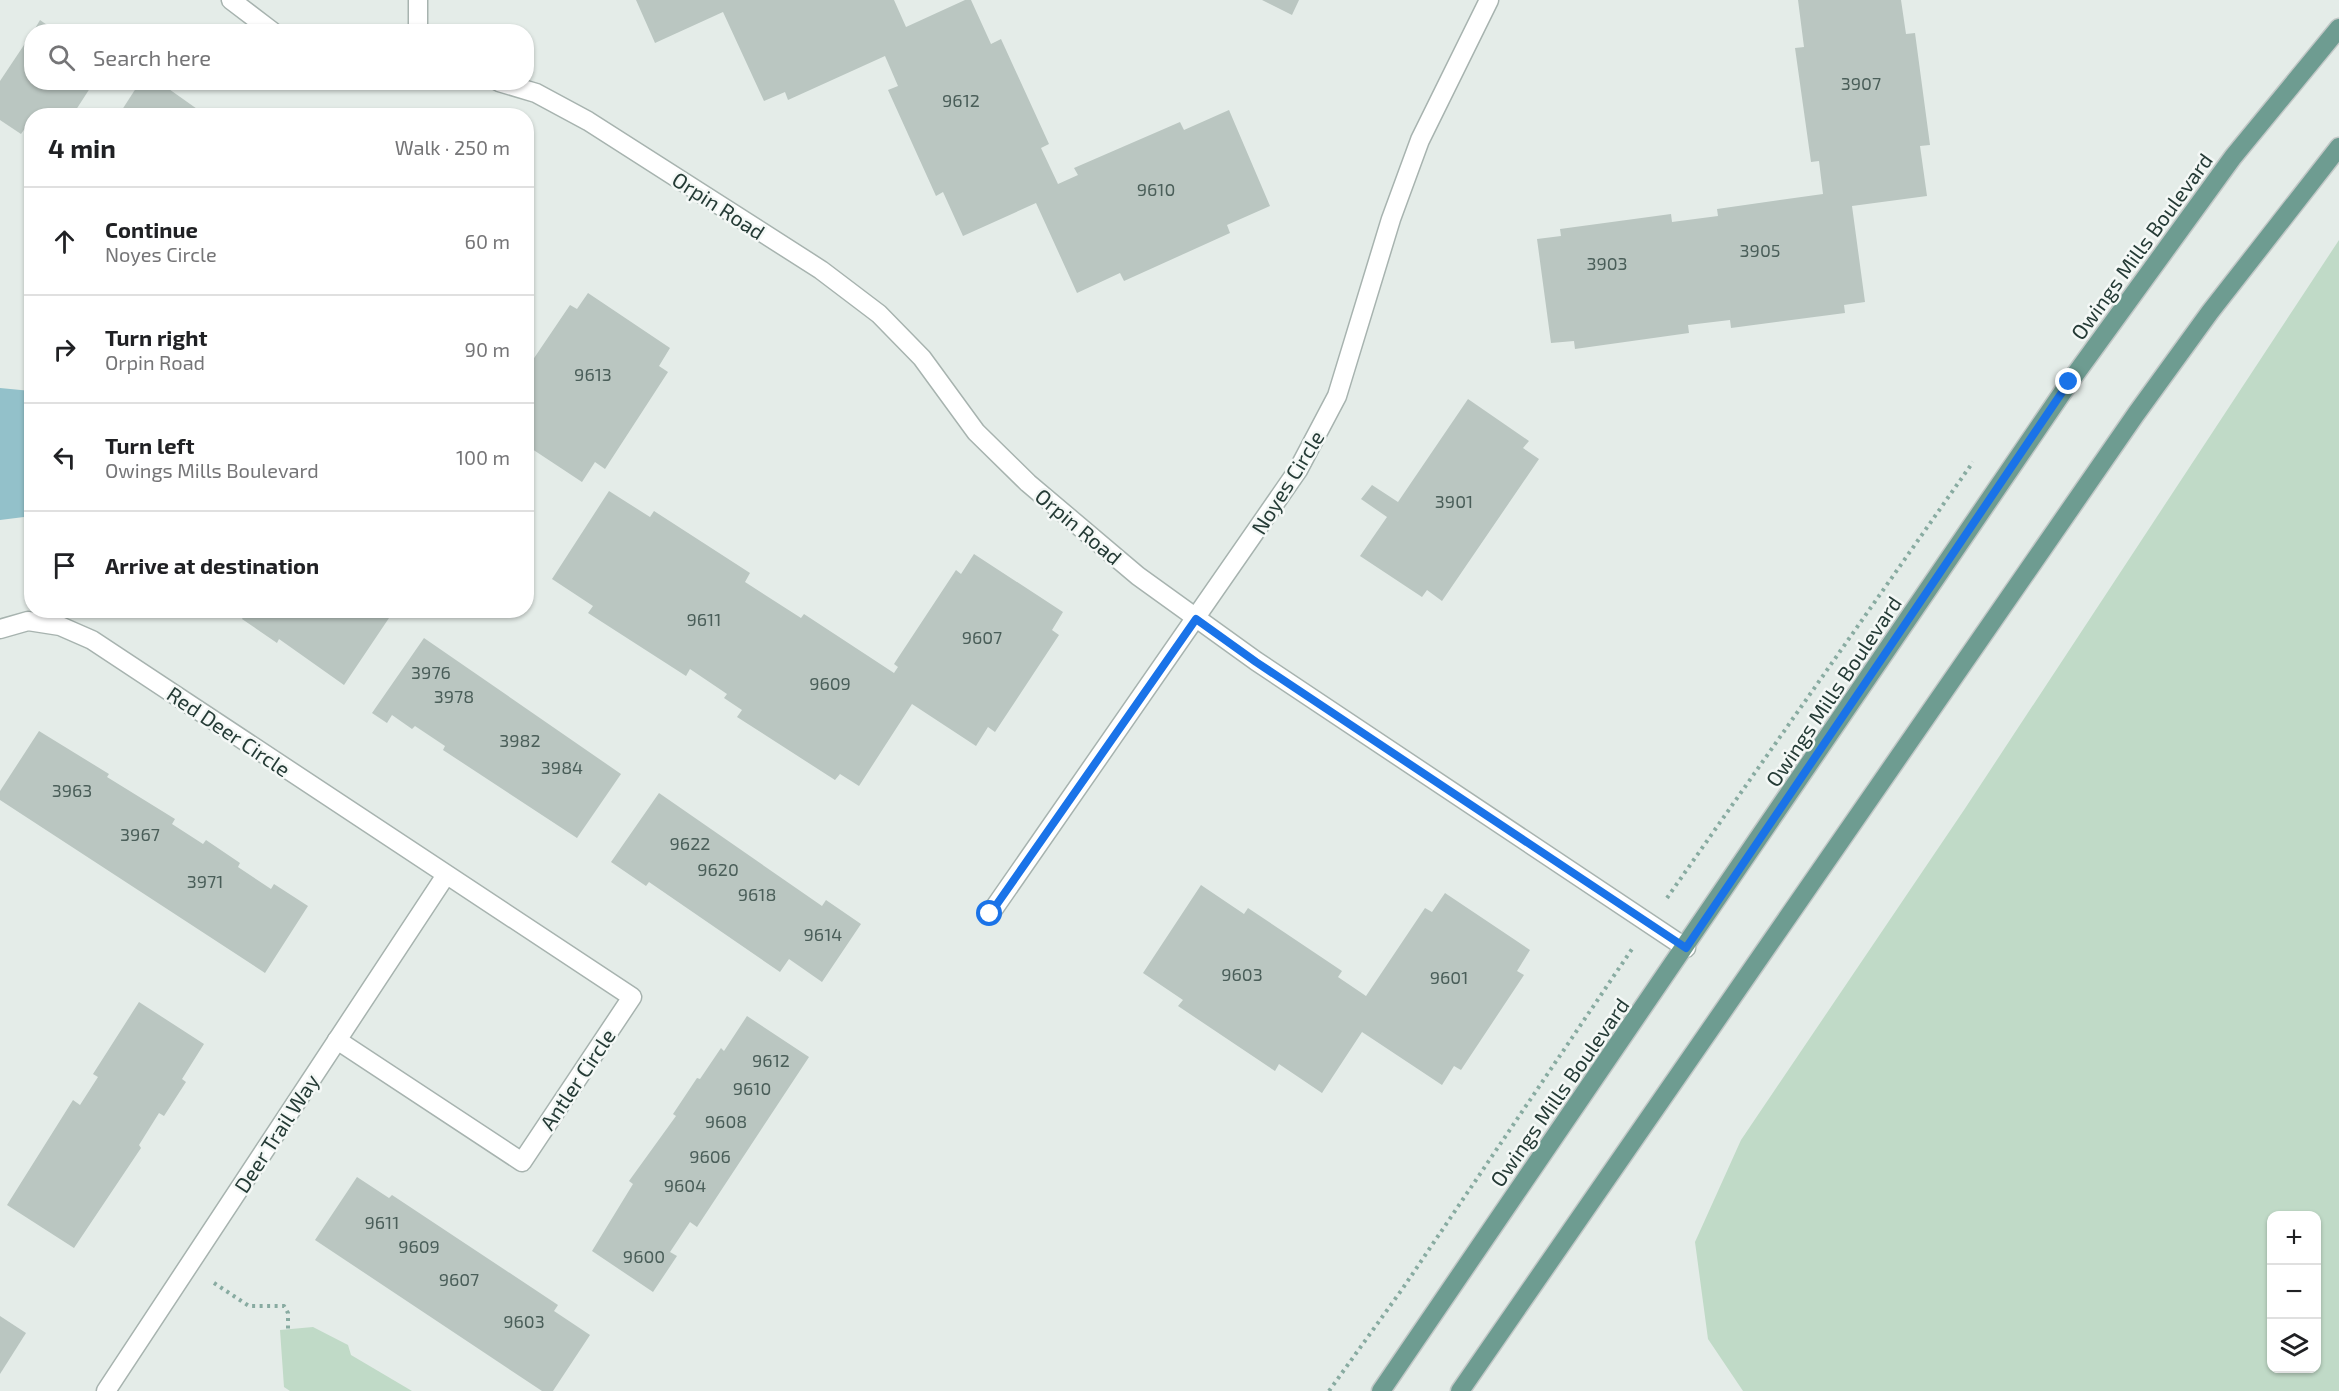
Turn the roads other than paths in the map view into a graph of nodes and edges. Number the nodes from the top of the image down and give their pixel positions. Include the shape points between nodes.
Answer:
1 (231, 0) edge
2 (418, 0) edge
3 (1489, 0) edge
4 (262, 24) edge
5 (418, 24) edge
6 (2339, 28) edge
7 (526, 90) edge
8 (2339, 147) edge
9 (1196, 619) junction
10 (0, 629) edge
11 (446, 875) junction
12 (990, 914) dead end
13 (1686, 948) junction
14 (337, 1040) junction
15 (106, 1391) edge
16 (1381, 1391) edge
17 (1460, 1391) edge

1 - 4 street
2 - 5 street
3 - 9 street, Noyes Circle via 1420,140 1391,219 1337,396 1299,470
6 - 13 main road, Owings Mills Boulevard via 2233,157 2069,382
7 - 9 street, Orpin Road via 588,121 821,270 879,314 922,358 976,432 1138,576
8 - 17 main road via 2136,414
9 - 12 street, Noyes Circle
9 - 13 street, Orpin Road
10 - 11 street, Red Deer Circle via 28,621 60,626 92,640
11 - 14 street, Deer Trail Way
11 - 14 street, Antler Circle via 632,997 522,1162
13 - 16 main road, Owings Mills Boulevard
14 - 15 street, Deer Trail Way

